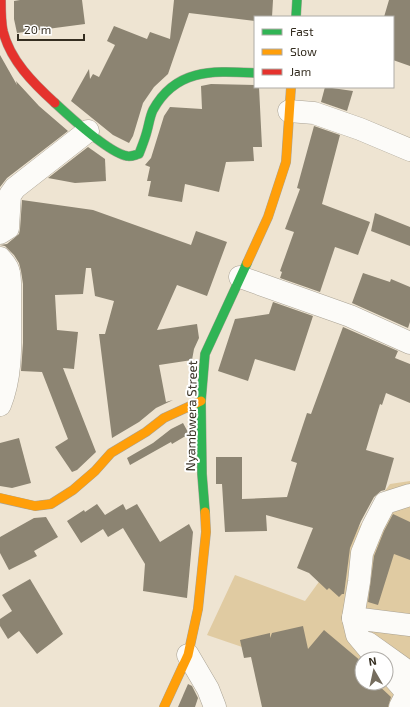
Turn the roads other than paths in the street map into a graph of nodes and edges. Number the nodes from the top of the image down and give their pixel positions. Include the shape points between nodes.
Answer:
1 (0, 0) edge
2 (297, 0) edge
3 (296, 16) edge
4 (1, 24) edge
5 (254, 73) edge
6 (292, 88) edge
7 (288, 111) junction
8 (88, 132) junction
9 (410, 150) edge
10 (0, 233) edge
11 (0, 258) edge
12 (240, 277) junction
13 (410, 342) edge
14 (202, 401) junction
15 (0, 405) edge
16 (410, 494) edge
17 (0, 498) edge
18 (410, 625) edge
19 (355, 627) junction
20 (372, 651) edge
21 (188, 656) junction
22 (410, 673) edge
23 (394, 678) edge
24 (164, 707) edge
25 (215, 707) edge
26 (400, 707) edge

1 - 4 street
2 - 3 street
4 - 8 street via 6,38 29,78
5 - 8 street via 210,71 187,76 164,94 153,111 139,154 127,156 117,152
6 - 7 street, Nyambwera Street
7 - 9 street via 314,113 360,128
7 - 12 street, Nyambwera Street via 286,162 268,216
8 - 10 street via 15,188 10,195 8,228
11 - 15 street via 7,265 9,274 10,358 6,391
12 - 13 street via 350,316
12 - 14 street, Nyambwera Street via 205,354
14 - 17 street via 164,418 111,453 78,486 51,504 35,506
14 - 21 street, Nyambwera Street via 202,474 206,532 198,609
16 - 19 street via 385,503 373,526 362,553
18 - 19 street
19 - 20 street
19 - 22 street
21 - 24 street, Nyambwera Street
21 - 25 street via 208,689
23 - 26 street via 407,693

